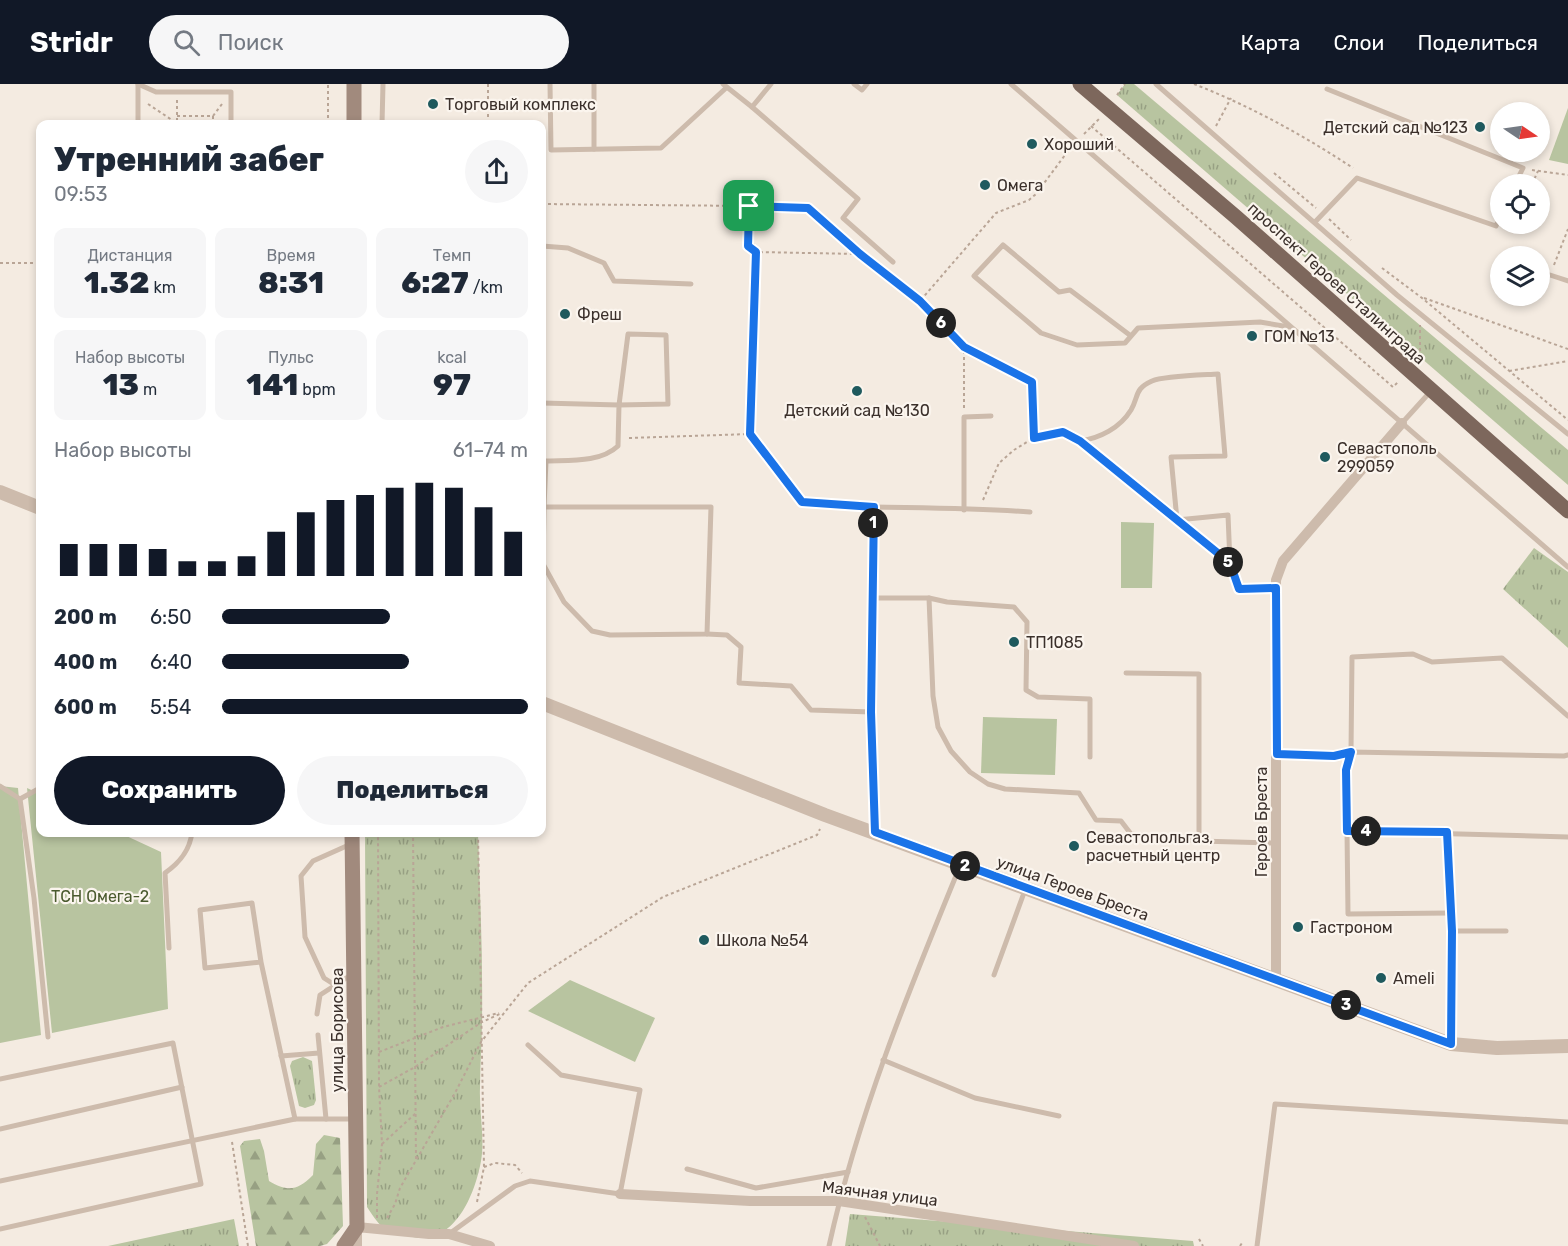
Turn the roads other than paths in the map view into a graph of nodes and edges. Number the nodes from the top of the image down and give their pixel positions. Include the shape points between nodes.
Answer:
1 (138, 84) edge
2 (354, 84) edge
3 (383, 84) edge
4 (550, 84) edge
5 (594, 84) edge
6 (771, 84) edge
7 (854, 84) edge
8 (867, 84) edge
9 (1011, 84) edge
10 (1080, 84) edge
11 (1156, 84) edge
12 (725, 86) edge
13 (1327, 89) dead end
14 (752, 107) junction
15 (138, 120) edge
16 (231, 120) edge
17 (354, 120) edge
18 (382, 120) edge
19 (594, 149) junction
20 (1520, 174) edge
21 (1315, 222) junction
22 (1490, 224) edge
23 (546, 246) edge
24 (893, 262) dead end
25 (1550, 275) road end
26 (1568, 281) edge
27 (691, 284) dead end
28 (1291, 328) junction
29 (1131, 336) junction
30 (1431, 390) junction
31 (546, 403) edge
32 (619, 405) junction
33 (991, 416) dead end
34 (1402, 423) junction
35 (1568, 434) edge
36 (1034, 438) road end
37 (1080, 441) junction
38 (546, 461) edge
39 (0, 492) edge
40 (802, 502) road end
41 (36, 506) edge
42 (546, 507) edge
43 (874, 507) junction
44 (964, 510) junction
45 (1568, 511) edge
46 (1030, 512) dead end
47 (1177, 519) junction
48 (1230, 563) junction
49 (1568, 567) edge
50 (546, 569) edge
51 (1276, 588) junction
52 (873, 598) junction
53 (929, 598) junction
54 (707, 634) junction
55 (1126, 673) dead end
56 (546, 706) edge
57 (871, 712) junction
58 (1568, 717) edge
59 (1351, 752) junction
60 (1277, 754) junction
61 (1568, 755) edge
62 (1090, 756) dead end
63 (0, 786) edge
64 (36, 791) edge
65 (20, 799) junction
66 (1347, 831) junction
67 (875, 832) junction
68 (1447, 832) junction
69 (191, 837) edge
70 (1568, 837) edge
71 (352, 838) edge
72 (1199, 841) junction
73 (1275, 843) junction
74 (960, 864) junction
75 (1026, 888) junction
76 (1450, 913) junction
77 (1452, 931) junction
78 (1506, 931) dead end
79 (169, 948) dead end
80 (261, 962) junction
81 (355, 972) junction
82 (994, 975) dead end
83 (1276, 979) junction
84 (335, 985) junction
85 (316, 1014) dead end
86 (318, 1035) dead end
87 (48, 1037) dead end
88 (1451, 1044) junction
89 (528, 1045) dead end
90 (1568, 1046) edge
91 (319, 1053) junction
92 (281, 1056) junction
93 (883, 1060) junction
94 (0, 1079) edge
95 (182, 1087) junction
96 (1059, 1116) dead end
97 (295, 1119) junction
98 (326, 1119) junction
99 (356, 1119) junction
100 (1568, 1122) edge
101 (0, 1129) edge
102 (194, 1140) junction
103 (687, 1169) dead end
104 (848, 1172) junction
105 (0, 1181) edge
106 (620, 1194) junction
107 (839, 1200) junction
108 (357, 1227) junction
109 (0, 1229) edge
110 (449, 1234) junction
111 (344, 1246) edge
112 (357, 1246) edge
113 (490, 1246) edge
114 (830, 1246) edge
115 (1134, 1246) edge
116 (1257, 1246) edge

1 - 15 lane
1 - 16 lane via 156,92 231,92
2 - 17 main road
3 - 18 lane
4 - 19 lane via 551,150
5 - 19 lane
6 - 14 lane
7 - 8 lane via 862,90
9 - 28 lane
10 - 30 main road, проспект Героев Сталинграда
11 - 21 lane
12 - 14 lane
12 - 19 lane via 661,148
13 - 20 lane via 1523,168
14 - 24 lane via 858,199 843,218
21 - 22 lane via 1357,178
21 - 35 lane
23 - 27 lane via 568,248 604,263 614,281
25 - 26 lane
28 - 29 lane via 1260,322 1138,327
28 - 34 lane
29 - 29 lane via 1071,290 1059,292 1003,245 974,276 1041,333 1077,345 1125,343
30 - 34 lane
30 - 45 main road, проспект Героев Сталинграда
31 - 32 lane
32 - 32 lane via 668,404 666,335 628,334
32 - 38 lane via 618,446 609,455
33 - 44 lane via 964,417
34 - 49 lane
34 - 51 street, Героев Бреста via 1283,561
36 - 37 lane via 1063,432
37 - 47 lane
37 - 47 lane via 1095,439 1115,428 1131,410 1137,391 1153,381 1218,374 1226,456 1171,457
39 - 41 street
40 - 43 lane
42 - 54 lane via 711,507
43 - 44 lane
43 - 52 lane
44 - 46 lane
47 - 48 lane
47 - 48 lane via 1228,515
48 - 51 lane via 1239,589
50 - 54 lane via 564,602 592,631 610,635
51 - 60 street, Героев Бреста
52 - 53 lane
52 - 57 lane
53 - 62 lane via 1014,607 1027,622 1026,690 1038,697 1090,699
53 - 72 lane via 938,727 951,751 970,772 1005,789 1079,793 1096,820 1121,821 1131,834
54 - 57 lane via 727,635 741,647 739,682 791,686 811,710
55 - 72 lane via 1200,674
56 - 67 street, улица Героев Бреста
57 - 67 lane
58 - 59 lane via 1502,658 1432,662 1413,654 1352,657
59 - 60 lane via 1334,756
59 - 61 lane
59 - 66 lane via 1346,770
60 - 73 street, Героев Бреста
63 - 65 lane
64 - 65 lane
65 - 87 lane
66 - 68 lane
66 - 76 lane via 1348,914
67 - 74 street, улица Героев Бреста
68 - 70 lane
68 - 76 lane
69 - 79 lane via 180,862 165,873
71 - 81 main road, улица Борисова
71 - 84 lane via 314,861 301,876 305,937 324,978
72 - 73 lane
73 - 83 street, Героев Бреста
74 - 75 street, улица Героев Бреста
74 - 93 lane
75 - 82 lane
75 - 83 street, улица Героев Бреста
76 - 77 lane
77 - 78 lane
77 - 88 lane
80 - 80 lane via 205,968 200,910 252,903
80 - 92 lane
81 - 84 lane
81 - 99 main road, улица Борисова
83 - 88 street, улица Героев Бреста
84 - 85 lane via 320,995
86 - 91 lane
88 - 90 street, улица Героев Бреста via 1497,1048
89 - 106 lane via 561,1075 640,1090
91 - 92 lane
91 - 98 lane
92 - 97 lane
93 - 96 lane via 975,1098
93 - 104 lane
94 - 95 lane via 173,1043
95 - 101 lane
95 - 102 lane
97 - 98 lane
97 - 102 lane
98 - 99 lane
99 - 108 main road, улица Борисова
100 - 116 lane via 1275,1104
102 - 105 lane
102 - 109 lane via 201,1184
103 - 104 lane via 756,1188
104 - 107 lane
106 - 107 street, Маячная улица via 750,1201
106 - 110 lane via 531,1181 515,1186
107 - 114 lane
107 - 115 street, Маячная улица
108 - 110 street
108 - 111 main road
108 - 112 street
110 - 113 street

